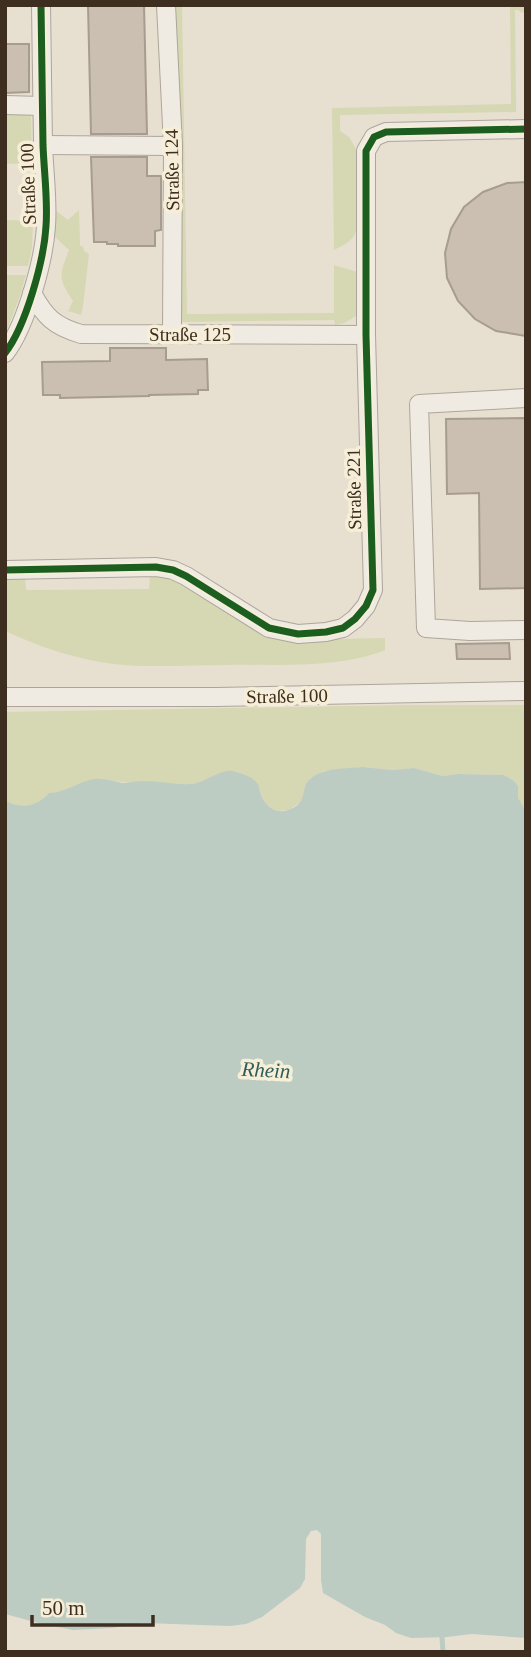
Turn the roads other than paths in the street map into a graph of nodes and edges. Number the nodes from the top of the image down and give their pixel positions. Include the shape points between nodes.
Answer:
1 (41, 5) edge
2 (166, 5) edge
3 (5, 105) edge
4 (42, 106) junction
5 (526, 129) edge
6 (43, 145) junction
7 (173, 146) junction
8 (32, 293) junction
9 (172, 334) junction
10 (366, 335) junction
11 (5, 353) edge
12 (526, 398) edge
13 (5, 570) edge
14 (526, 630) edge
15 (526, 691) edge
16 (5, 697) edge

1 - 4 street, Straße 100
2 - 7 street, Straße 124
3 - 4 street
4 - 6 street, Straße 100
5 - 10 street, Straße 221 via 386,132 374,137 366,151
6 - 7 street
6 - 8 street, Straße 100 via 46,224
7 - 9 street, Straße 124
8 - 9 street, Straße 125 via 46,316 67,330
8 - 11 street, Straße 100
9 - 10 street, Straße 125
10 - 13 street, Straße 221 via 373,590 366,606 343,628 298,634 269,628 186,576 156,567
12 - 14 street via 419,404 426,628
15 - 16 street, Straße 100

